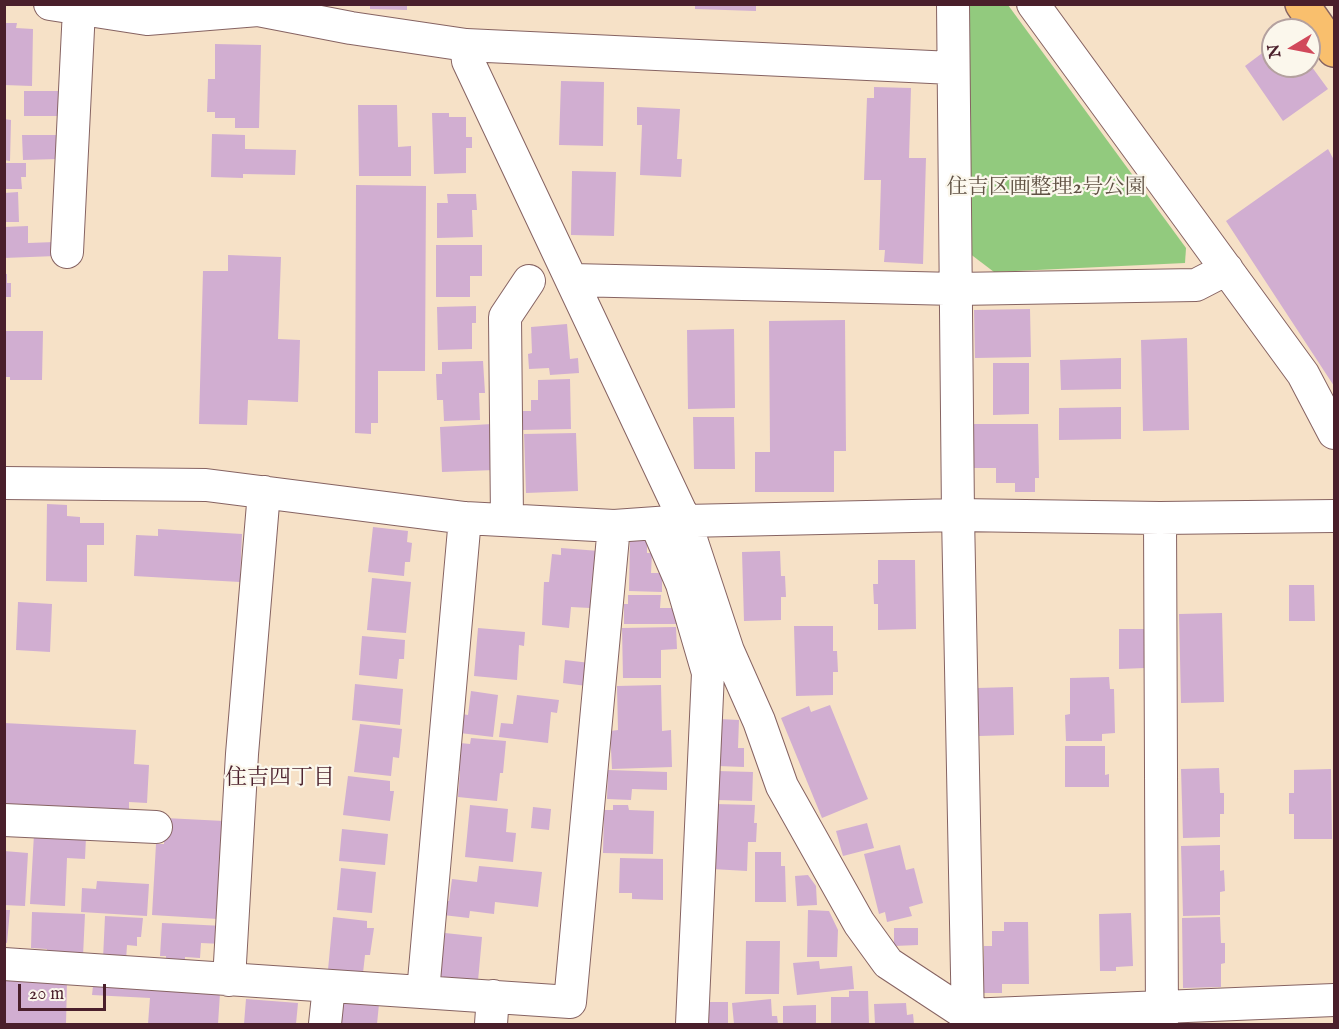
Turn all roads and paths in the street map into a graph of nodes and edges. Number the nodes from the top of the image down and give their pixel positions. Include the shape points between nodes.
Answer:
1 (953, 4) edge
2 (1034, 4) edge
3 (1302, 4) edge
4 (64, 7) edge
5 (232, 8) edge
6 (466, 45) junction
7 (1335, 50) edge
8 (952, 68) junction
9 (67, 252) dead end
10 (1227, 269) junction
11 (572, 280) junction
12 (529, 281) dead end
13 (956, 289) junction
14 (1335, 433) edge
15 (4, 483) edge
16 (264, 492) junction
17 (958, 515) junction
18 (1335, 516) edge
19 (465, 518) junction
20 (1160, 518) junction
21 (507, 520) junction
22 (670, 523) junction
23 (614, 526) junction
24 (4, 820) edge
25 (156, 827) dead end
26 (4, 964) edge
27 (229, 980) junction
28 (329, 986) junction
29 (423, 992) junction
30 (1335, 1000) edge
31 (492, 1010) edge
32 (1162, 1016) edge
33 (968, 1020) edge
34 (326, 1024) edge
35 (692, 1024) edge

1 - 8 street
2 - 10 street
3 - 7 highway
4 - 5 street via 147,19
4 - 9 street
5 - 6 street
6 - 8 street
6 - 11 street via 468,61
8 - 13 street
10 - 13 street via 1196,285
10 - 14 street via 1303,374
11 - 13 street
11 - 22 street
12 - 21 street via 504,317
13 - 17 street
15 - 16 street via 206,484
16 - 19 street
16 - 27 street via 242,754
17 - 20 street
17 - 22 street
17 - 33 street
18 - 20 street
19 - 21 street
19 - 29 street
20 - 32 street
21 - 23 street
22 - 23 street
22 - 33 street via 759,721 782,786 859,923 888,963
22 - 35 street via 682,584 708,674
23 - 31 street via 570,1002
24 - 25 street
26 - 27 street
27 - 28 street
28 - 29 street
28 - 34 street
29 - 31 street
30 - 32 street
32 - 33 street

